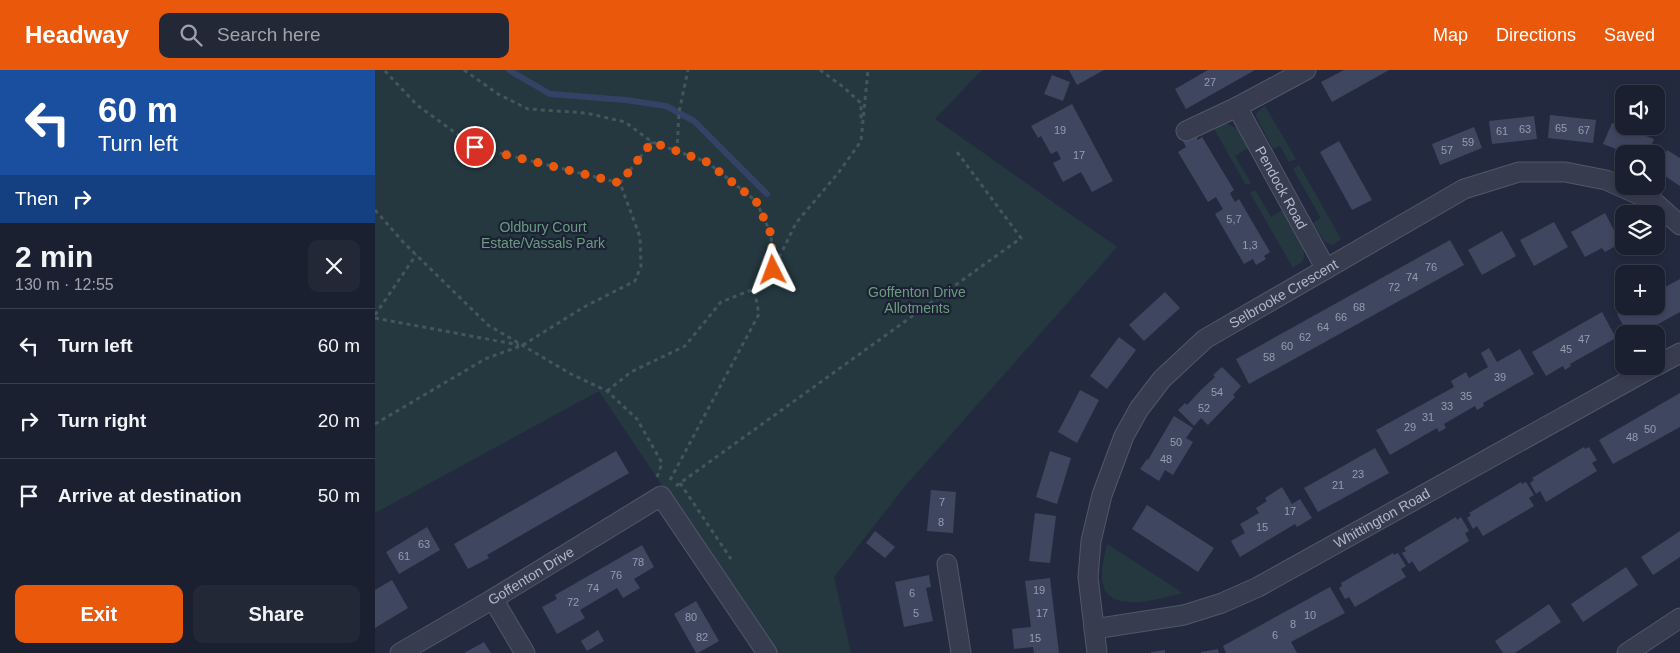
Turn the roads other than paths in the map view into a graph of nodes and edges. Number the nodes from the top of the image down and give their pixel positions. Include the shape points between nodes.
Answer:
1 (1306, 70) edge
2 (1237, 107) junction
3 (1186, 131) dead end
4 (1680, 225) edge
5 (1326, 269) junction
6 (1680, 352) edge
7 (1665, 361) edge
8 (1640, 375) edge
9 (947, 564) dead end
10 (493, 599) junction
11 (1680, 618) edge
12 (1094, 629) junction
13 (400, 653) edge
14 (525, 653) edge
15 (767, 653) edge
16 (961, 653) edge
17 (1097, 653) edge
18 (1627, 653) edge

1 - 2 street
2 - 3 street
2 - 5 street, Pendock Road
4 - 5 street, Selbrooke Crescent via 1653,201 1606,180 1565,172 1519,172 1464,190
5 - 12 street, Selbrooke Crescent via 1205,339 1162,379 1139,409 1124,436 1102,495 1091,542 1088,577
6 - 7 street, Whittington Road
8 - 12 street, Whittington Road via 1257,587 1184,615
9 - 16 street
10 - 13 street, Goffenton Drive
10 - 14 street
10 - 15 street, Goffenton Drive via 658,490
11 - 18 street
12 - 17 street, Selbrooke Crescent

